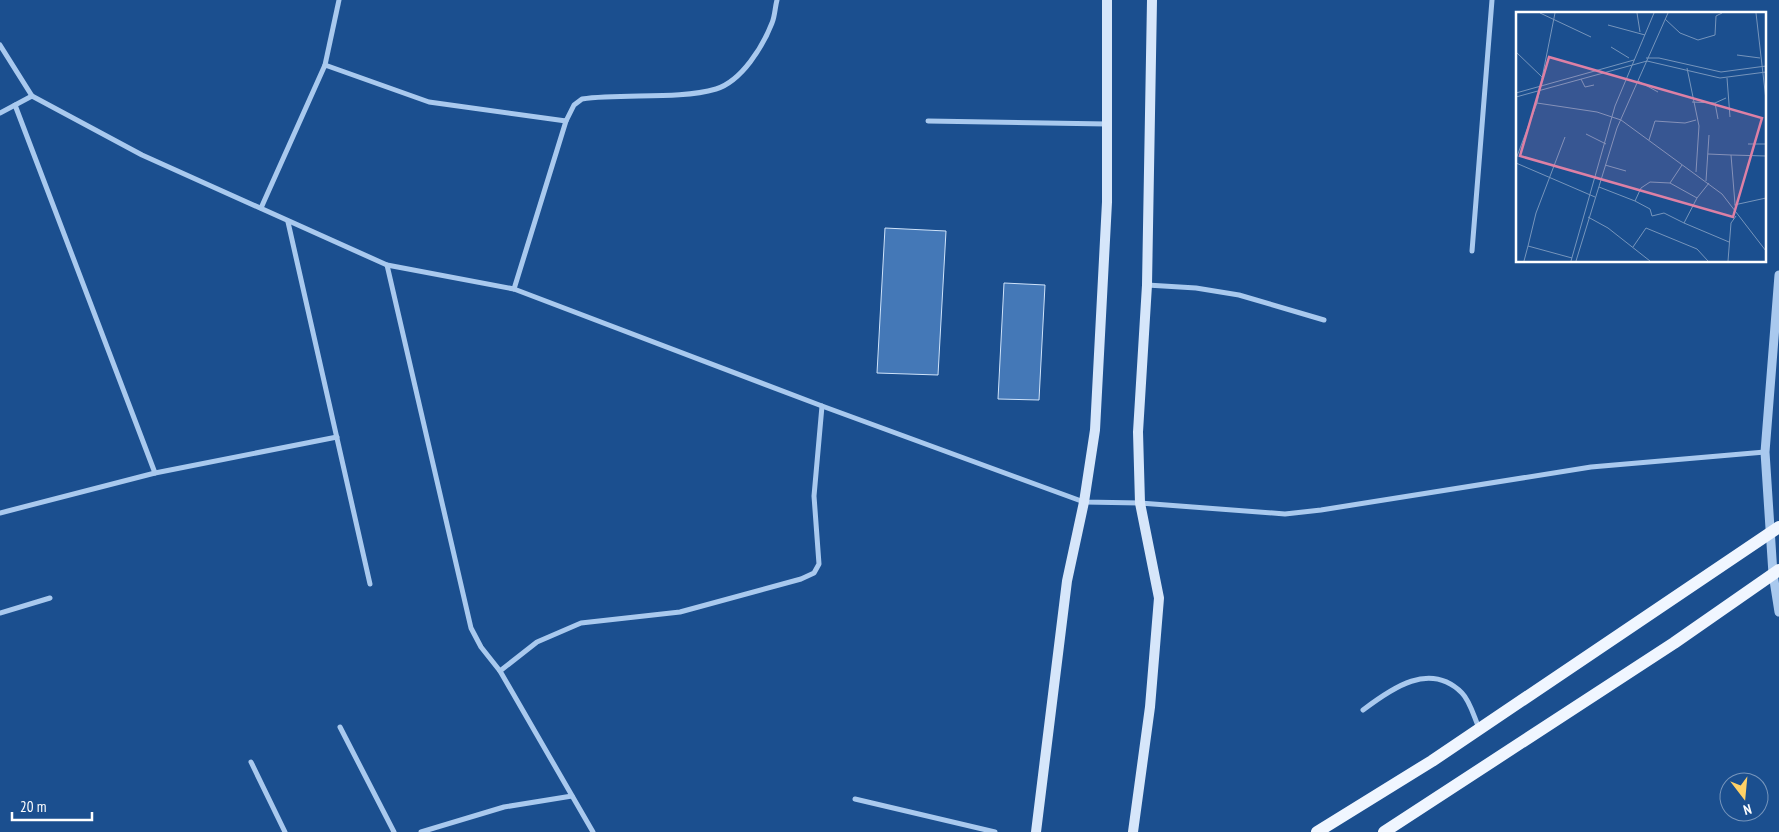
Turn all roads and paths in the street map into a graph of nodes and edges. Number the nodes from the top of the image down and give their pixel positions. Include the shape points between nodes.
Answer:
1 (338, 0) edge
2 (777, 0) edge
3 (1107, 0) edge
4 (1152, 0) edge
5 (1492, 0) edge
6 (0, 45) edge
7 (325, 65) junction
8 (32, 96) junction
9 (14, 105) junction
10 (0, 113) edge
11 (566, 121) junction
12 (928, 121) dead end
13 (1107, 124) junction
14 (261, 208) junction
15 (288, 222) junction
16 (1472, 251) dead end
17 (387, 265) junction
18 (1779, 275) edge
19 (1147, 285) junction
20 (514, 290) junction
21 (1324, 320) dead end
22 (822, 406) junction
23 (337, 437) junction
24 (1765, 452) junction
25 (155, 473) junction
26 (1084, 502) junction
27 (1140, 503) junction
28 (0, 514) edge
29 (1775, 529) edge
30 (1776, 572) edge
31 (370, 584) dead end
32 (50, 598) dead end
33 (1779, 612) edge
34 (0, 613) edge
35 (500, 671) junction
36 (1363, 710) dead end
37 (340, 727) dead end
38 (1479, 728) junction
39 (250, 762) dead end
40 (572, 796) junction
41 (855, 799) dead end
42 (284, 832) edge
43 (394, 832) edge
44 (421, 832) edge
45 (593, 832) edge
46 (995, 832) edge
47 (1036, 832) edge
48 (1133, 832) edge
49 (1317, 832) edge
50 (1384, 832) edge

1 - 7 street
2 - 11 street via 773,22 753,57 736,77 718,89 582,100 574,106
3 - 13 main road
4 - 19 main road
5 - 16 street
6 - 8 street
7 - 11 street via 429,102
7 - 14 street
8 - 9 street
8 - 14 street via 142,155
9 - 10 street
9 - 25 street
11 - 20 street
12 - 13 street
13 - 26 main road via 1107,202 1096,420
14 - 15 street
15 - 17 street
15 - 23 street
17 - 20 street
17 - 35 street via 470,628
18 - 24 street
19 - 21 street via 1239,295
19 - 27 main road via 1138,432
20 - 22 street
22 - 26 street
22 - 35 street via 814,496 819,564 814,573 680,612 581,623 537,642
23 - 25 street
23 - 31 street
24 - 27 street via 1590,467 1294,513
24 - 29 street
25 - 28 street
26 - 27 street
26 - 47 main road via 1067,581
27 - 48 main road via 1159,598 1150,707
29 - 30 street
29 - 38 main road
30 - 33 street
30 - 50 main road via 1666,648
32 - 34 street
35 - 40 street
36 - 38 street via 1402,684 1429,677 1449,683 1464,694
37 - 43 street
38 - 49 main road via 1432,762
39 - 42 street
40 - 44 street via 504,807
40 - 45 street
41 - 46 street

